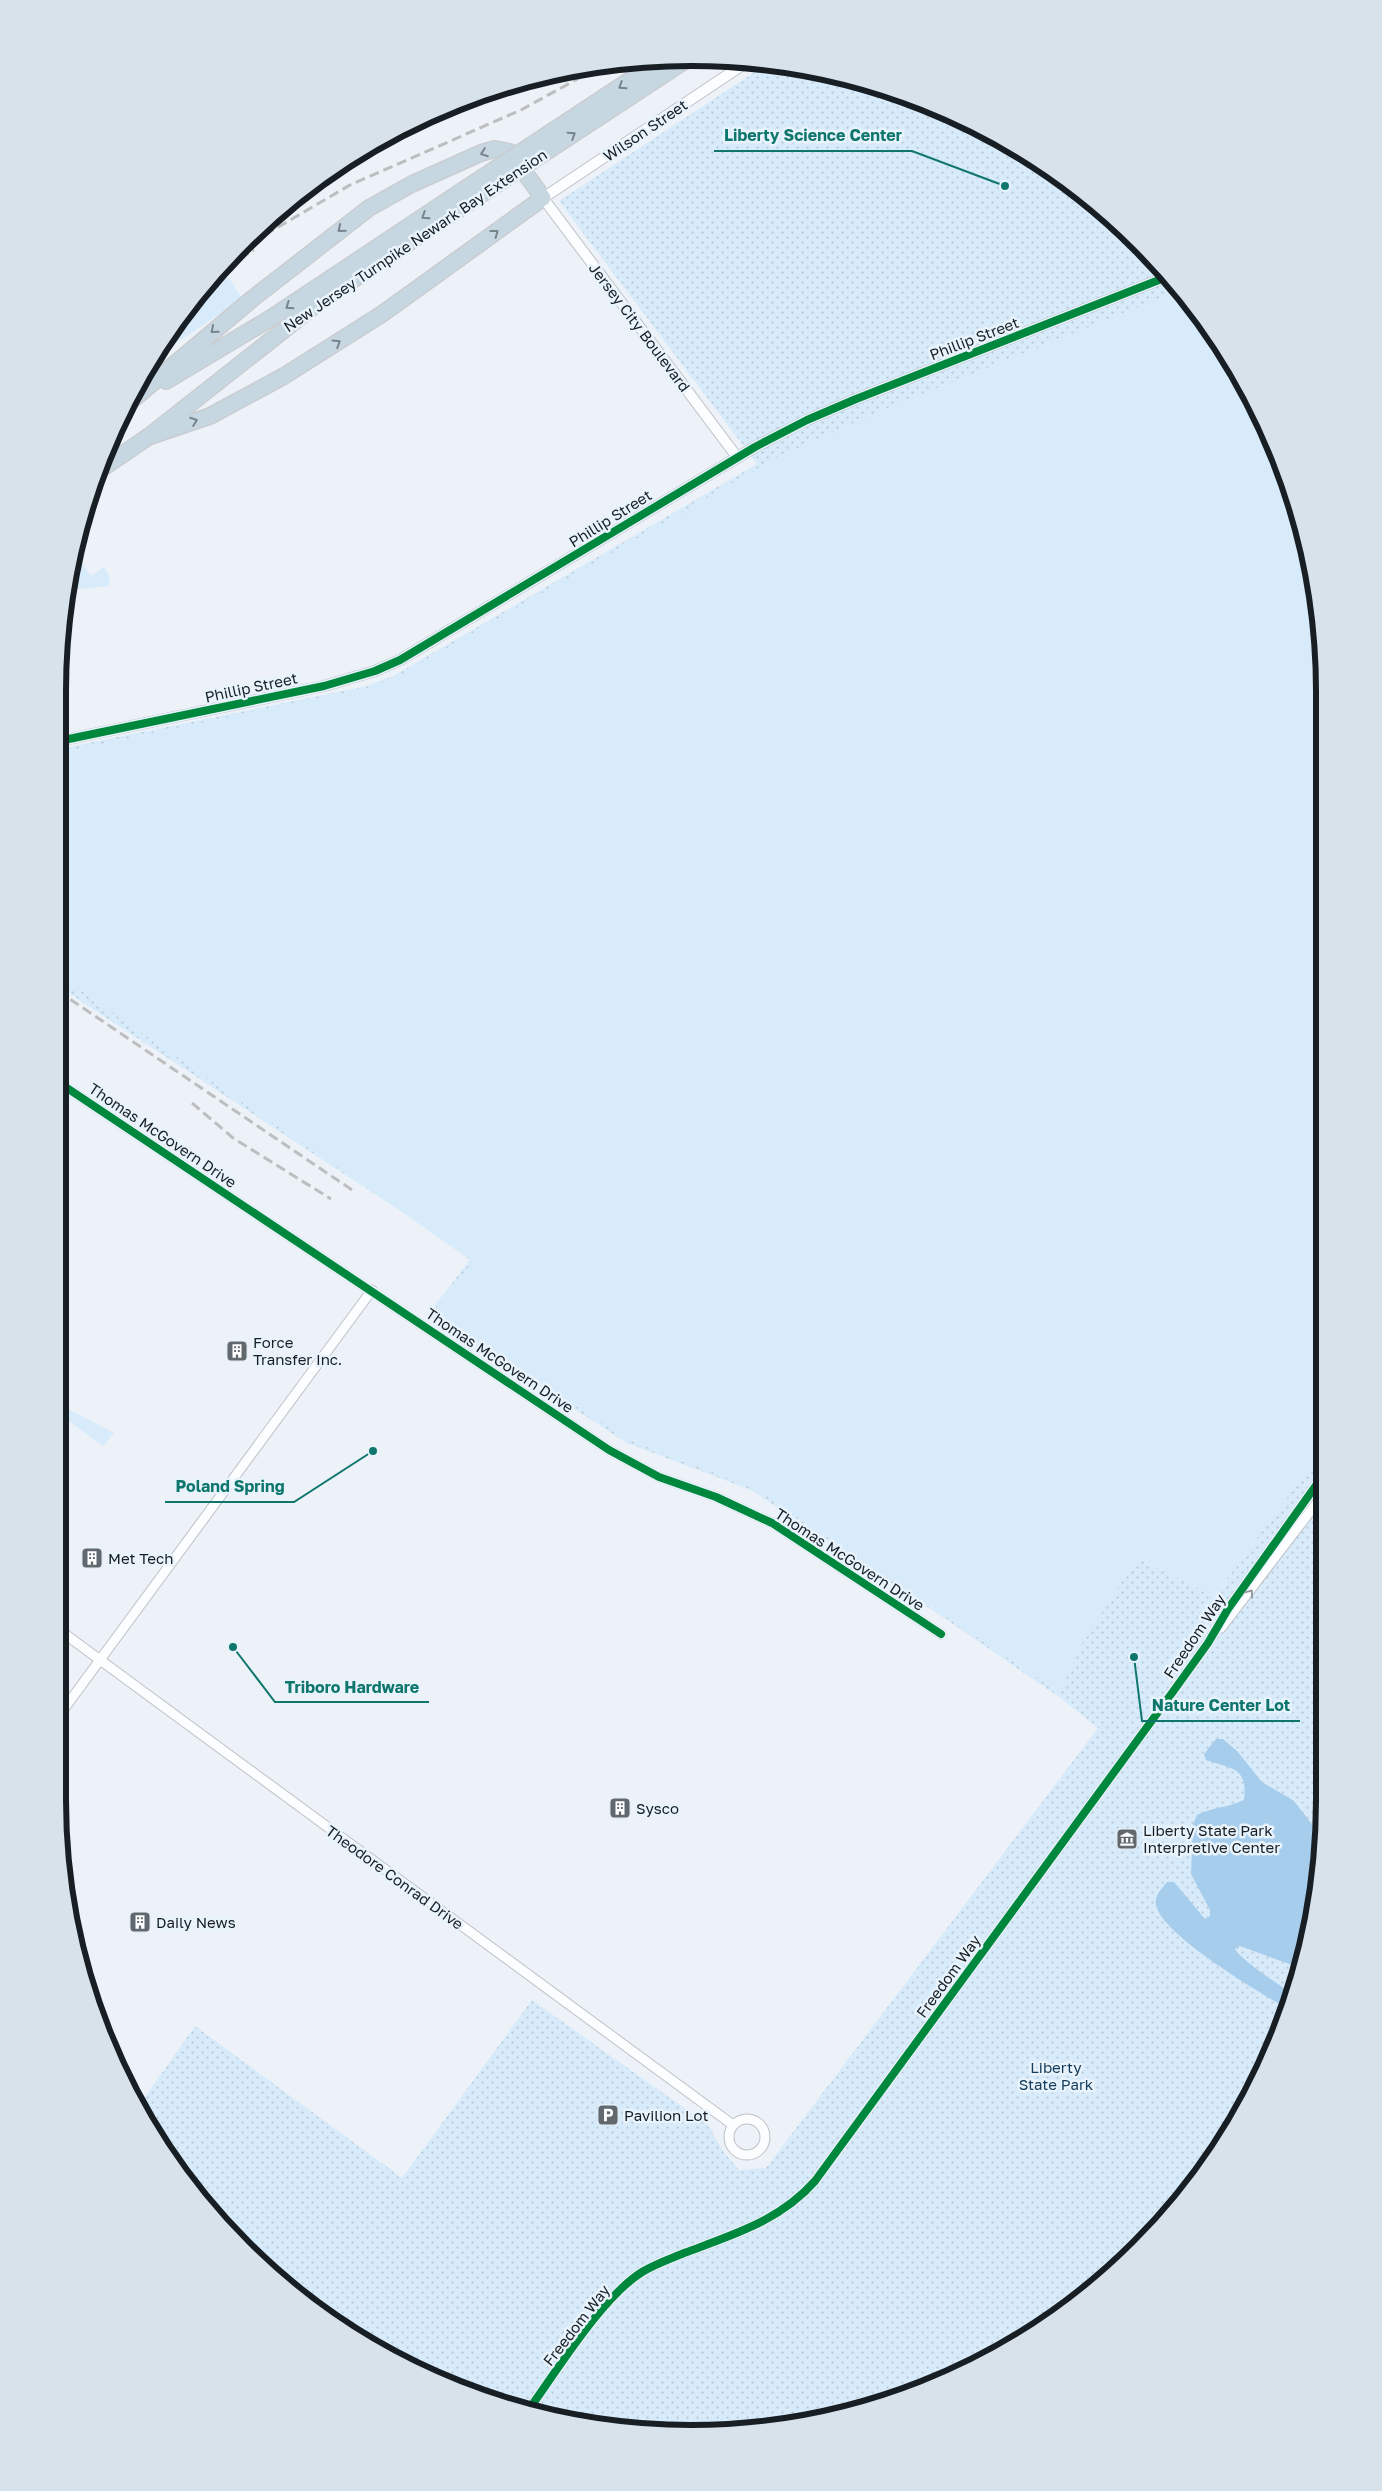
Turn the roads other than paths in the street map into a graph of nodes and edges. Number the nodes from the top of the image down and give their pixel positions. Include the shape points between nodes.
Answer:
1 (675, 67) edge
2 (649, 68) edge
3 (737, 69) edge
4 (469, 195) junction
5 (543, 198) junction
6 (1161, 279) edge
7 (144, 390) edge
8 (142, 395) edge
9 (148, 437) junction
10 (737, 457) junction
11 (110, 463) edge
12 (66, 739) edge
13 (66, 1087) edge
14 (372, 1290) junction
15 (1316, 1485) edge
16 (1316, 1504) edge
17 (941, 1634) dead end
18 (66, 1635) edge
19 (1208, 1643) junction
20 (100, 1660) junction
21 (66, 1706) edge
22 (733, 2126) junction
23 (533, 2404) edge

4 -> 1 highway, New Jersey Turnpike Newark Bay Extension, bridge
2 -> 4 highway, New Jersey Turnpike Newark Bay Extension, bridge
3 - 5 street, Wilson Street
4 -> 8 highway, New Jersey Turnpike Newark Bay Extension
4 - 9 highway, New Jersey Turnpike Newark Bay Extension via 307,311
5 -> 7 highway via 510,152 495,149 392,194 357,216 252,298
9 -> 5 highway via 210,416 284,376 382,314
5 - 10 street, Jersey City Boulevard
6 - 10 street, Phillip Street via 832,408
9 - 11 highway, New Jersey Turnpike Newark Bay Extension
10 - 12 street, Phillip Street via 422,648 375,671 324,686
13 - 14 street, Thomas McGovern Drive
14 - 17 street, Thomas McGovern Drive via 609,1450 659,1476 724,1500 772,1523
14 - 20 street
15 - 19 street, Freedom Way via 1228,1609
19 -> 16 street, Freedom Way
18 - 20 street, Theodore Conrad Drive
19 - 23 street, Freedom Way via 808,2190 763,2222 655,2265 633,2278 598,2316
20 - 21 street
20 - 22 street, Theodore Conrad Drive
22 - 22 street via 730,2142 737,2152 754,2154 763,2146 765,2134 760,2124 749,2119

